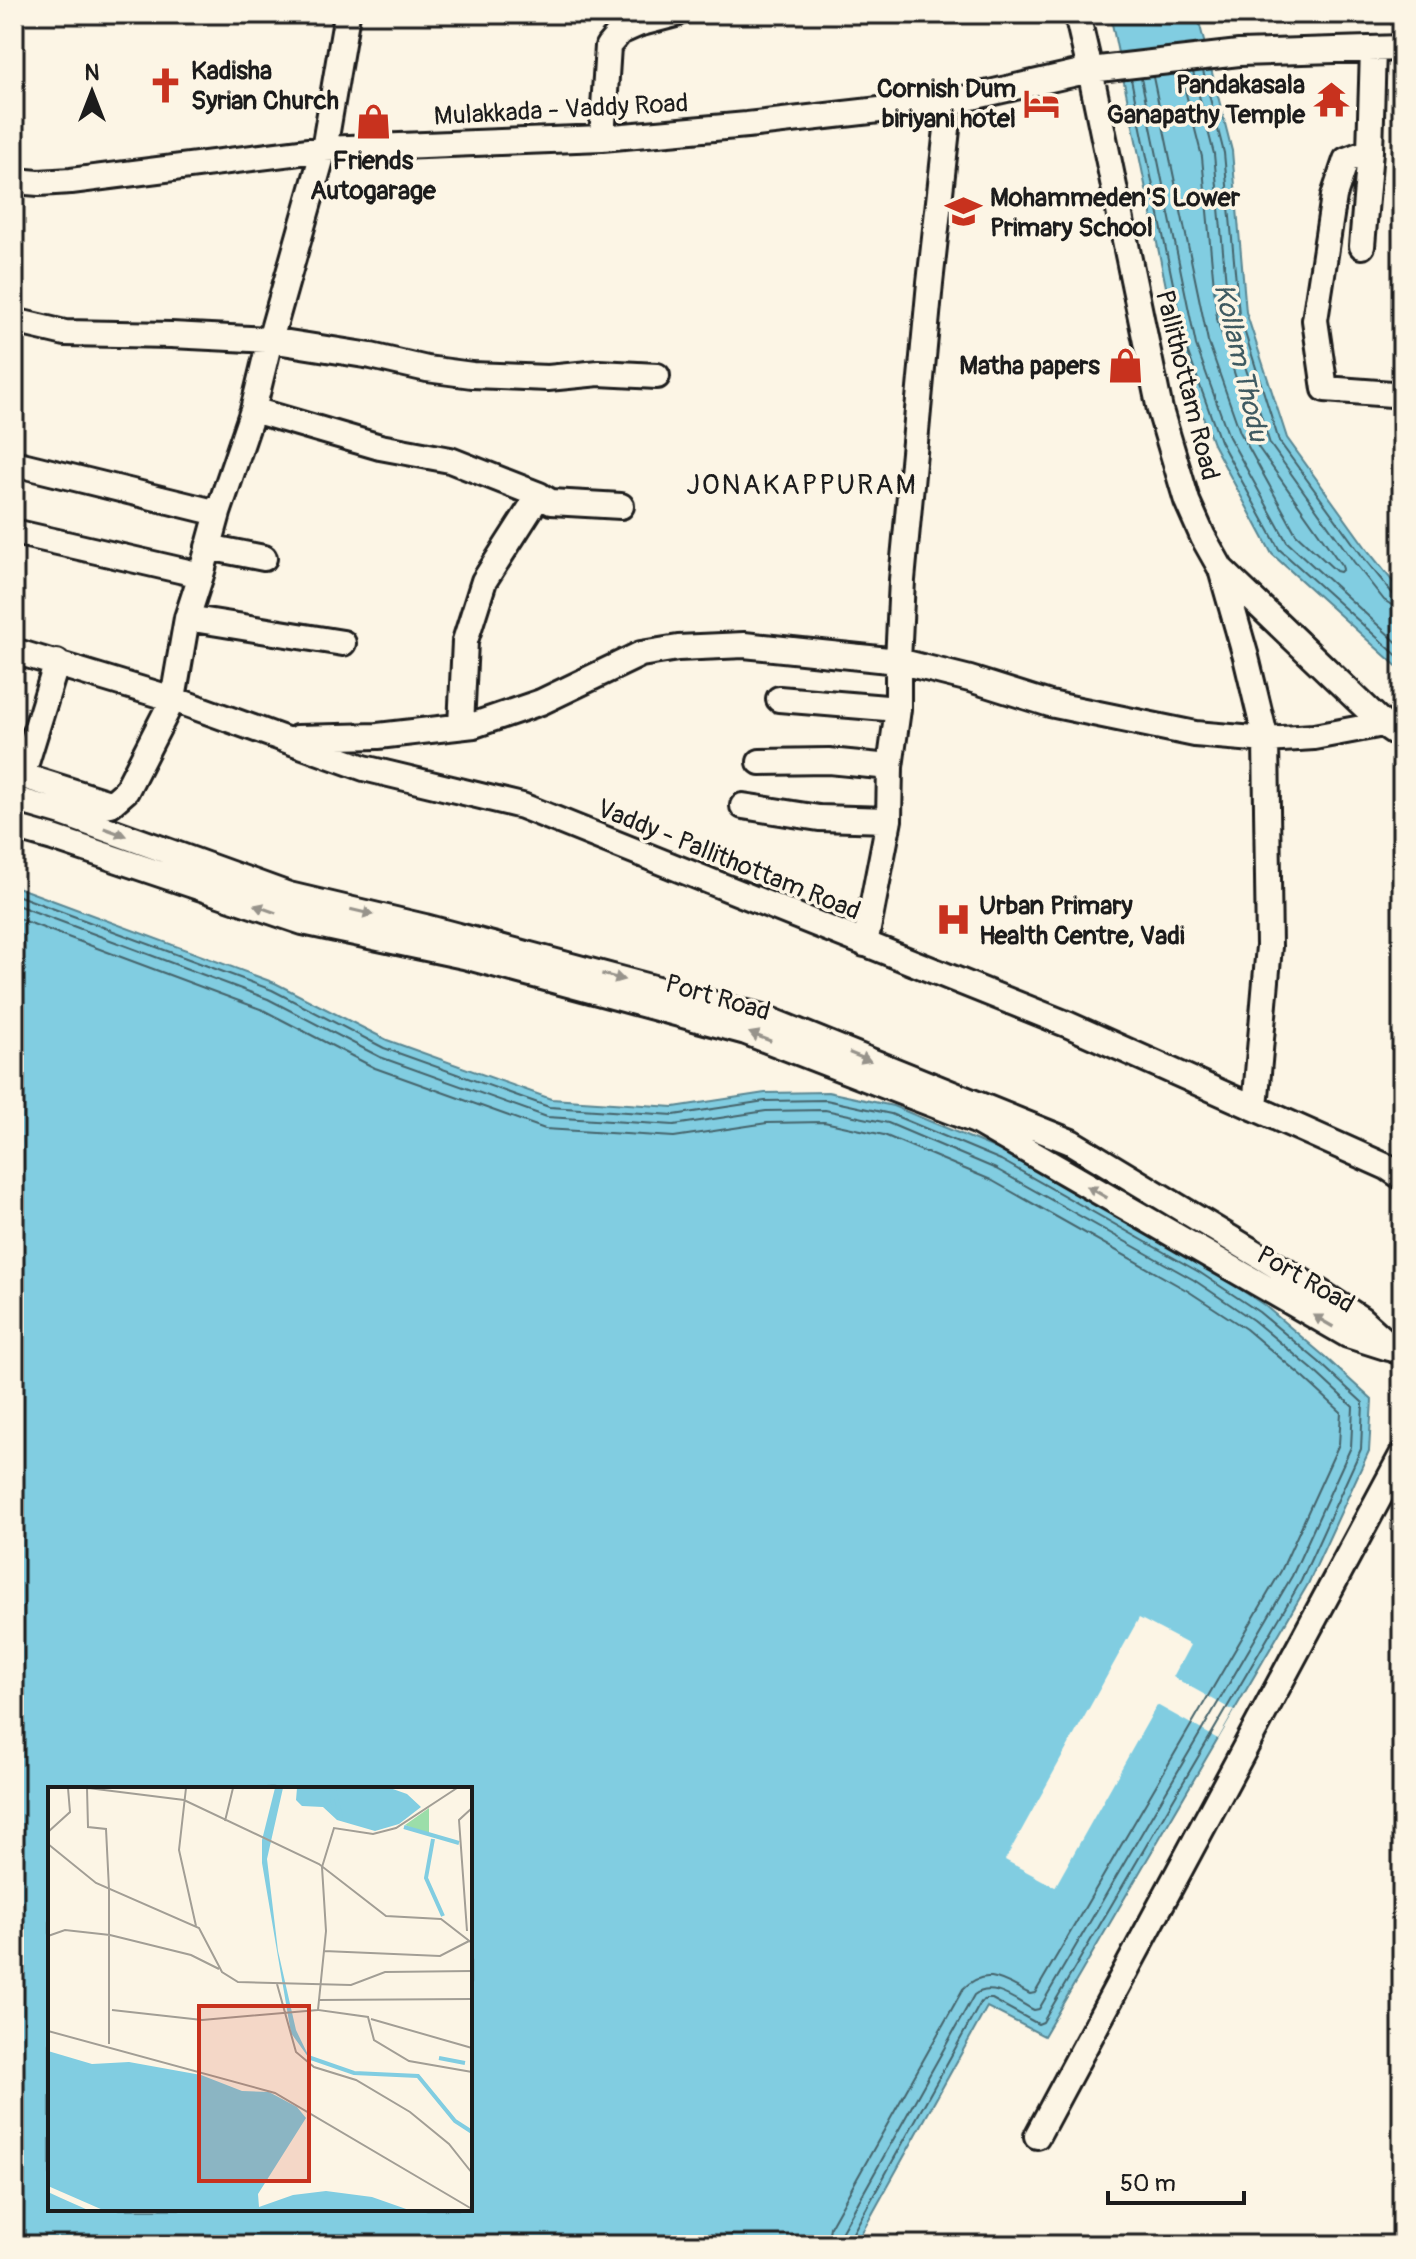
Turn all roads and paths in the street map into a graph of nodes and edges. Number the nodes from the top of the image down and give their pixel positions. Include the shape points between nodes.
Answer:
1 (347, 14) edge
2 (676, 14) edge
3 (1077, 14) edge
4 (1402, 48) edge
5 (1373, 49) junction
6 (1099, 68) junction
7 (950, 102) junction
8 (602, 138) junction
9 (324, 149) junction
10 (1370, 151) junction
11 (14, 181) edge
12 (1362, 246) dead end
13 (14, 321) edge
14 (270, 340) junction
15 (657, 376) dead end
16 (1392, 394) dead end
17 (253, 410) junction
18 (14, 463) edge
19 (539, 495) junction
20 (621, 506) dead end
21 (218, 513) junction
22 (14, 532) edge
23 (208, 547) junction
24 (264, 558) dead end
25 (1221, 569) junction
26 (201, 575) junction
27 (187, 618) junction
28 (343, 643) dead end
29 (14, 651) edge
30 (898, 661) junction
31 (57, 662) junction
32 (173, 699) junction
33 (779, 699) dead end
34 (898, 709) junction
35 (461, 726) junction
36 (1393, 730) edge
37 (282, 738) junction
38 (1266, 740) junction
39 (760, 762) dead end
40 (890, 767) junction
41 (18, 774) edge
42 (14, 799) edge
43 (111, 804) junction
44 (743, 806) dead end
45 (62, 813) junction
46 (889, 820) junction
47 (14, 827) edge
48 (53, 838) junction
49 (865, 944) junction
50 (1255, 1108) junction
51 (1402, 1177) edge
52 (1398, 1352) edge
53 (1402, 1455) edge
54 (1037, 2136) dead end

1 - 9 street
2 - 8 street via 620,32 608,46
3 - 6 street, Pallithottam Road
4 - 5 street, Mulakkada - Vaddy Road
5 - 6 street, Mulakkada - Vaddy Road via 1239,53
5 - 10 street
6 - 7 street, Mulakkada - Vaddy Road
6 - 25 street, Pallithottam Road via 1160,410 1187,501
7 - 8 street, Mulakkada - Vaddy Road
7 - 30 street
8 - 9 street, Mulakkada - Vaddy Road
9 - 11 street, Mulakkada - Vaddy Road via 71,181
9 - 14 street
10 - 12 street
10 - 16 street via 1346,160 1334,196 1315,320 1325,389
13 - 14 street via 65,333
14 - 15 street via 472,375
14 - 17 street
17 - 19 street via 380,447 450,460
17 - 21 street
18 - 21 street
19 - 20 street via 551,502
19 - 35 street via 484,581 465,641
21 - 23 street
22 - 26 street
23 - 24 street
23 - 26 street
25 - 36 street, Pallithottam Road
25 - 38 street
26 - 27 street
27 - 28 street
27 - 32 street
29 - 31 street, Vaddy - Pallithottam Road
30 - 34 street
30 - 35 street via 744,645 678,648 641,654 541,702
30 - 38 street via 1050,704 1195,734
31 - 32 street, Vaddy - Pallithottam Road
31 - 41 street
32 - 37 street, Vaddy - Pallithottam Road
32 - 43 street via 126,791
33 - 34 street
34 - 40 street
35 - 37 street via 378,736
36 - 38 street
37 - 49 street, Vaddy - Pallithottam Road via 364,768 522,806
38 - 50 street via 1269,946
39 - 40 street
40 - 46 street
41 - 43 street
42 - 45 street, Port Road
43 - 45 street
44 - 46 street via 819,818
45 - 48 street
45 -> 52 street, Port Road via 289,895 762,1017 1071,1142 1361,1319
46 - 49 street
47 - 48 street, Port Road
52 -> 48 street, Port Road via 1348,1335 976,1121 760,1038 464,956 303,922
49 - 50 street, Vaddy - Pallithottam Road via 1069,1025
50 - 51 street, Vaddy - Pallithottam Road
53 - 54 street

